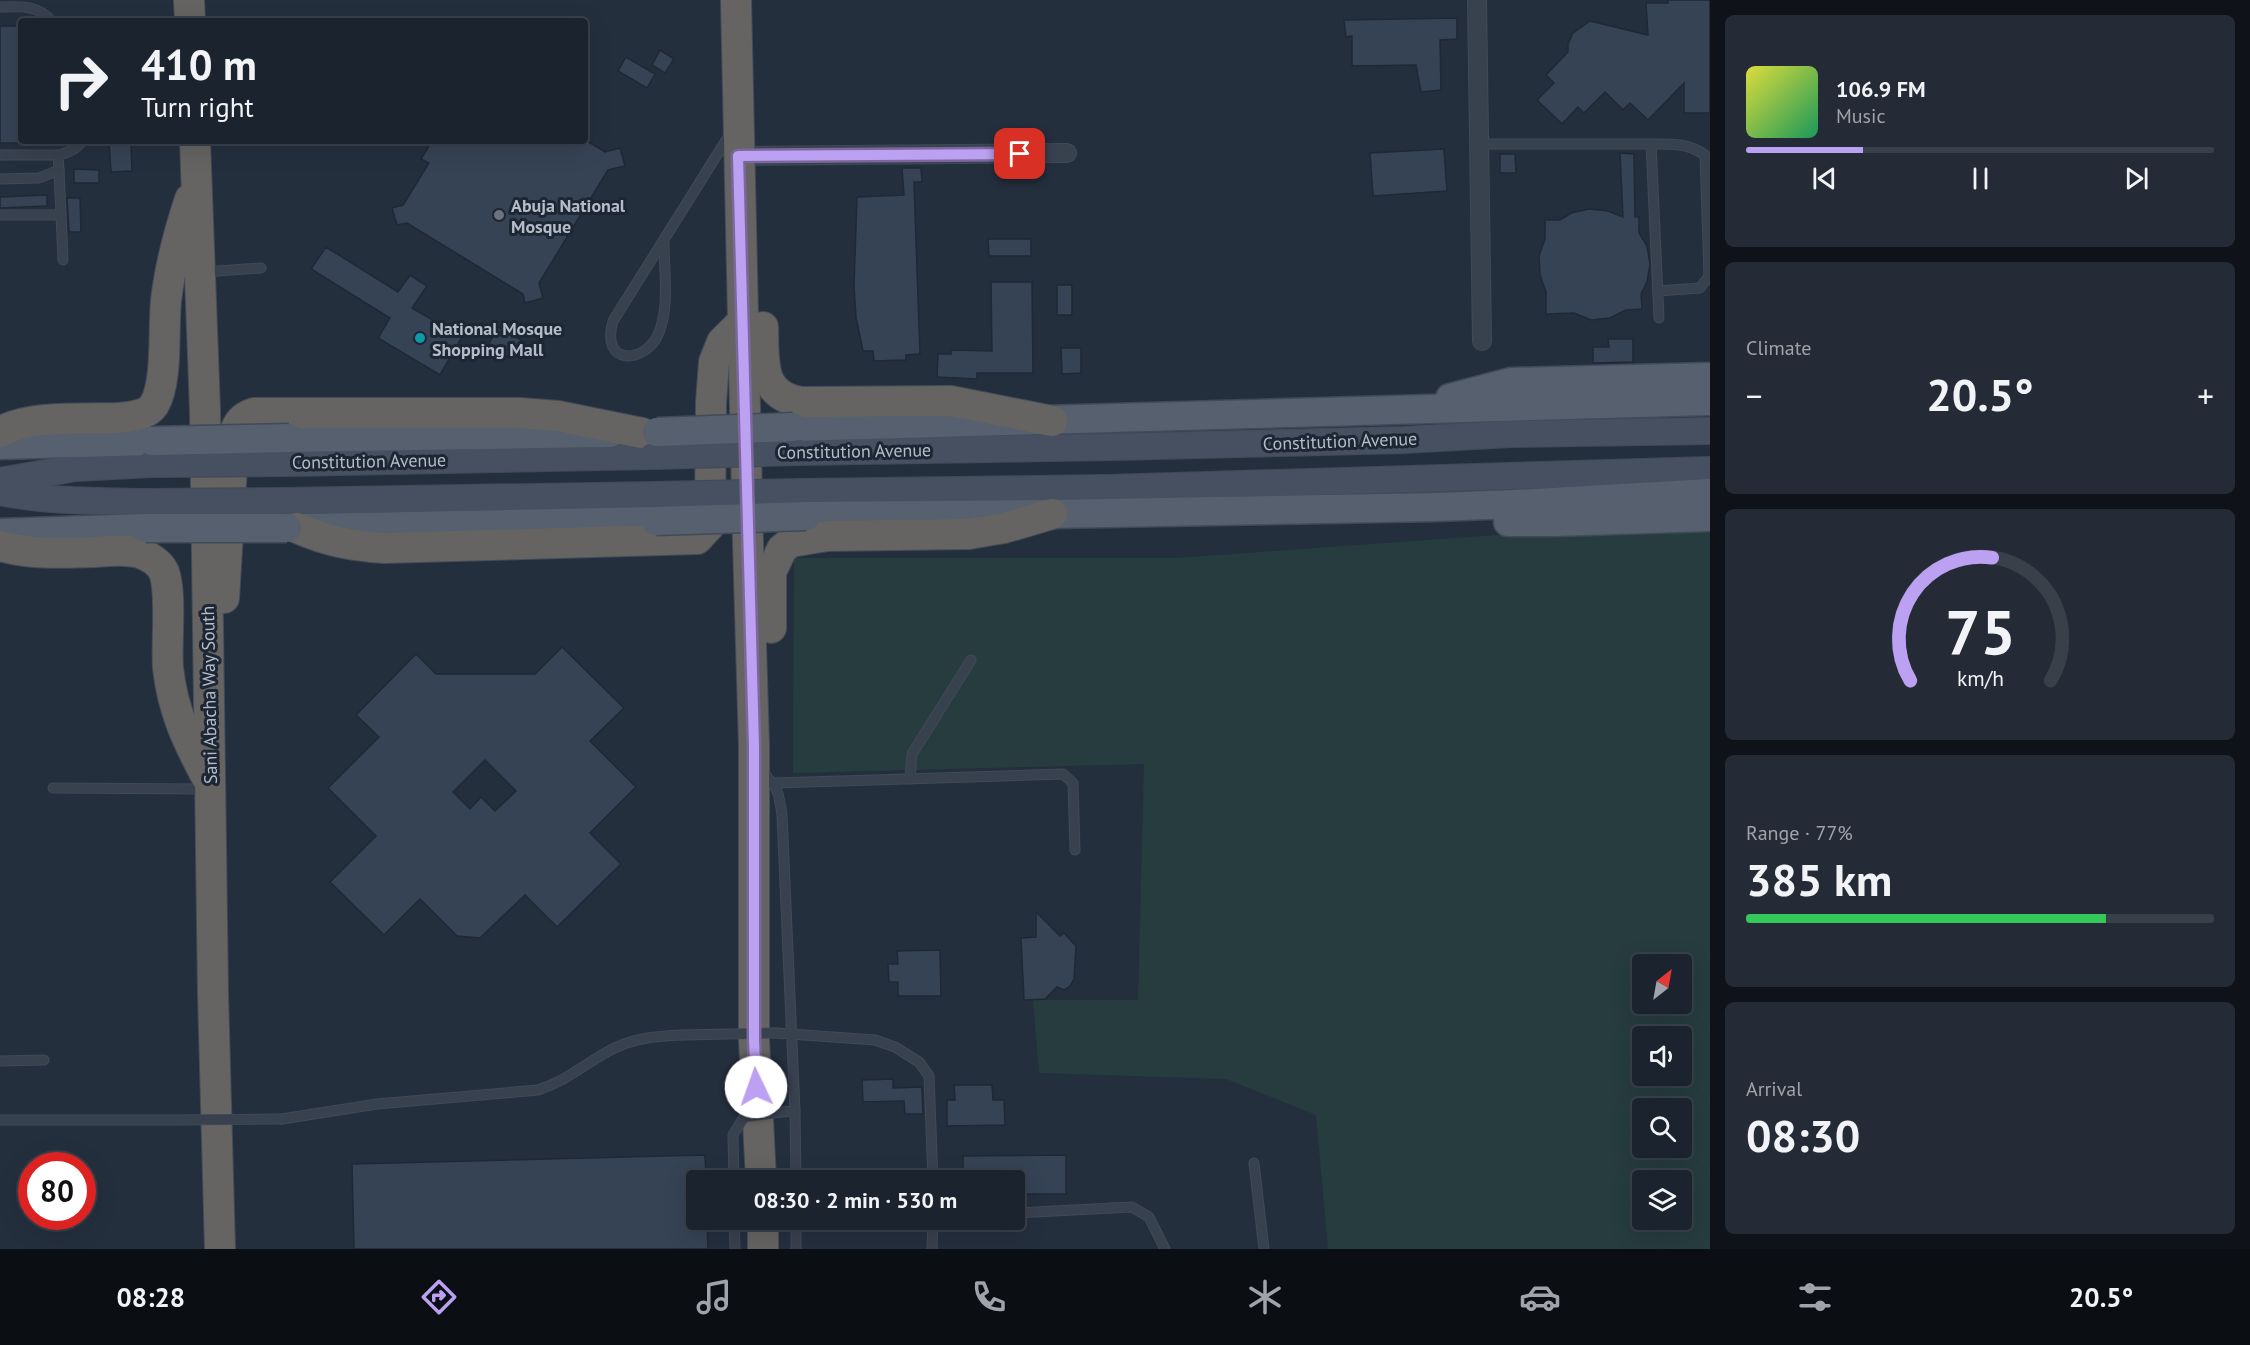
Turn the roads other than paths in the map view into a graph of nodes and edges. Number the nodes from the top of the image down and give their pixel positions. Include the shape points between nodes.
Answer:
1 (189, 0) edge
2 (736, 0) edge
3 (1477, 0) edge
4 (0, 7) edge
5 (48, 18) edge
6 (190, 18) edge
7 (738, 122) junction
8 (80, 144) edge
9 (195, 144) edge
10 (1479, 144) junction
11 (1652, 144) junction
12 (1067, 153) dead end
13 (58, 154) junction
14 (0, 155) edge
15 (738, 156) junction
16 (59, 170) junction
17 (197, 176) junction
18 (0, 179) edge
19 (0, 215) edge
20 (61, 215) junction
21 (664, 243) junction
22 (63, 260) dead end
23 (261, 268) dead end
24 (201, 272) junction
25 (1658, 291) junction
26 (1659, 318) dead end
27 (742, 321) junction
28 (1482, 341) dead end
29 (1710, 377) edge
30 (1510, 394) junction
31 (1710, 401) edge
32 (1052, 421) joint
33 (925, 424) junction
34 (1710, 431) edge
35 (0, 432) edge
36 (650, 440) junction
37 (0, 445) edge
38 (152, 453) junction
39 (1710, 470) edge
40 (0, 481) edge
41 (0, 492) edge
42 (1710, 493) edge
43 (1516, 501) junction
44 (932, 514) junction
45 (1052, 514) joint
46 (147, 515) junction
47 (1710, 517) edge
48 (289, 519) junction
49 (0, 533) edge
50 (0, 546) edge
51 (208, 652) junction
52 (971, 660) dead end
53 (761, 765) junction
54 (910, 779) junction
55 (210, 786) junction
56 (54, 788) dead end
57 (1075, 850) dead end
58 (792, 1033) junction
59 (44, 1060) dead end
60 (0, 1061) edge
61 (795, 1111) junction
62 (0, 1120) edge
63 (1254, 1163) dead end
64 (734, 1170) edge
65 (760, 1170) edge
66 (796, 1170) edge
67 (933, 1170) edge
68 (1025, 1212) edge
69 (734, 1230) edge
70 (763, 1230) edge
71 (796, 1230) edge
72 (933, 1230) edge
73 (220, 1249) edge
74 (735, 1249) edge
75 (764, 1249) edge
76 (796, 1249) edge
77 (932, 1249) edge
78 (1165, 1249) edge
79 (1264, 1249) edge

1 - 6 highway
2 - 7 highway
3 - 10 street
4 - 5 lane via 30,7
7 - 15 highway
7 - 21 lane
8 - 13 lane
9 - 17 highway, Sani Abacha Way South
10 - 11 lane
10 - 28 street
11 - 25 lane
11 - 25 lane via 1684,144 1705,155 1709,276 1700,288
12 - 15 street
13 - 14 lane
13 - 16 lane
15 - 27 highway
15 - 33 highway via 760,222 764,368 768,381 788,399
16 - 18 lane via 39,178
16 - 20 lane
17 - 24 highway, Sani Abacha Way South
17 - 35 highway via 178,238 166,302 161,387 149,411 125,418 38,421
19 - 20 lane
20 - 22 lane
21 - 21 lane via 614,321 610,343 620,355 649,348 659,333 664,309
23 - 24 lane
24 - 51 highway, Sani Abacha Way South
25 - 26 lane
27 - 48 highway via 722,342 714,362 710,525 697,539 384,548 325,540
27 - 53 highway
29 - 30 main road
30 - 31 main road, Constitution Avenue
30 - 32 main road, Constitution Avenue via 1405,409
32 - 33 highway via 983,406
33 - 34 main road, Constitution Avenue via 1048,449
33 - 36 main road, Constitution Avenue, bridge via 795,439
36 - 38 main road, Constitution Avenue, bridge
36 - 51 highway via 558,416 519,413 244,416 234,434 222,622
37 - 38 main road, Constitution Avenue
38 - 40 main road, Constitution Avenue
39 - 43 main road
41 - 46 main road via 79,501
42 - 43 main road
43 - 44 main road
43 - 45 main road via 1502,521 1436,507
43 - 47 main road
44 - 45 highway via 969,534
44 - 48 main road, bridge via 804,504
44 - 53 highway via 801,539 782,549 770,581 772,653
46 - 48 main road, bridge
46 - 49 main road
50 - 55 highway via 20,552 141,553 164,571 173,699 184,734
51 - 55 highway, Sani Abacha Way South
52 - 54 lane via 912,754
53 - 54 lane
53 - 58 lane via 780,797
53 - 65 highway via 754,1040
54 - 57 lane via 1063,774 1073,783
55 - 56 lane
55 - 73 highway, Sani Abacha Way South
58 - 61 lane
58 - 62 lane, bridge via 651,1036 608,1051 558,1084 538,1090 377,1104 282,1119
58 - 67 lane via 875,1040 919,1062 929,1076
59 - 60 lane
61 - 64 lane, bridge via 744,1117 733,1135
61 - 66 lane
63 - 79 lane
68 - 78 lane via 1132,1207 1149,1217
69 - 74 lane
70 - 75 highway
71 - 76 lane
72 - 77 lane

